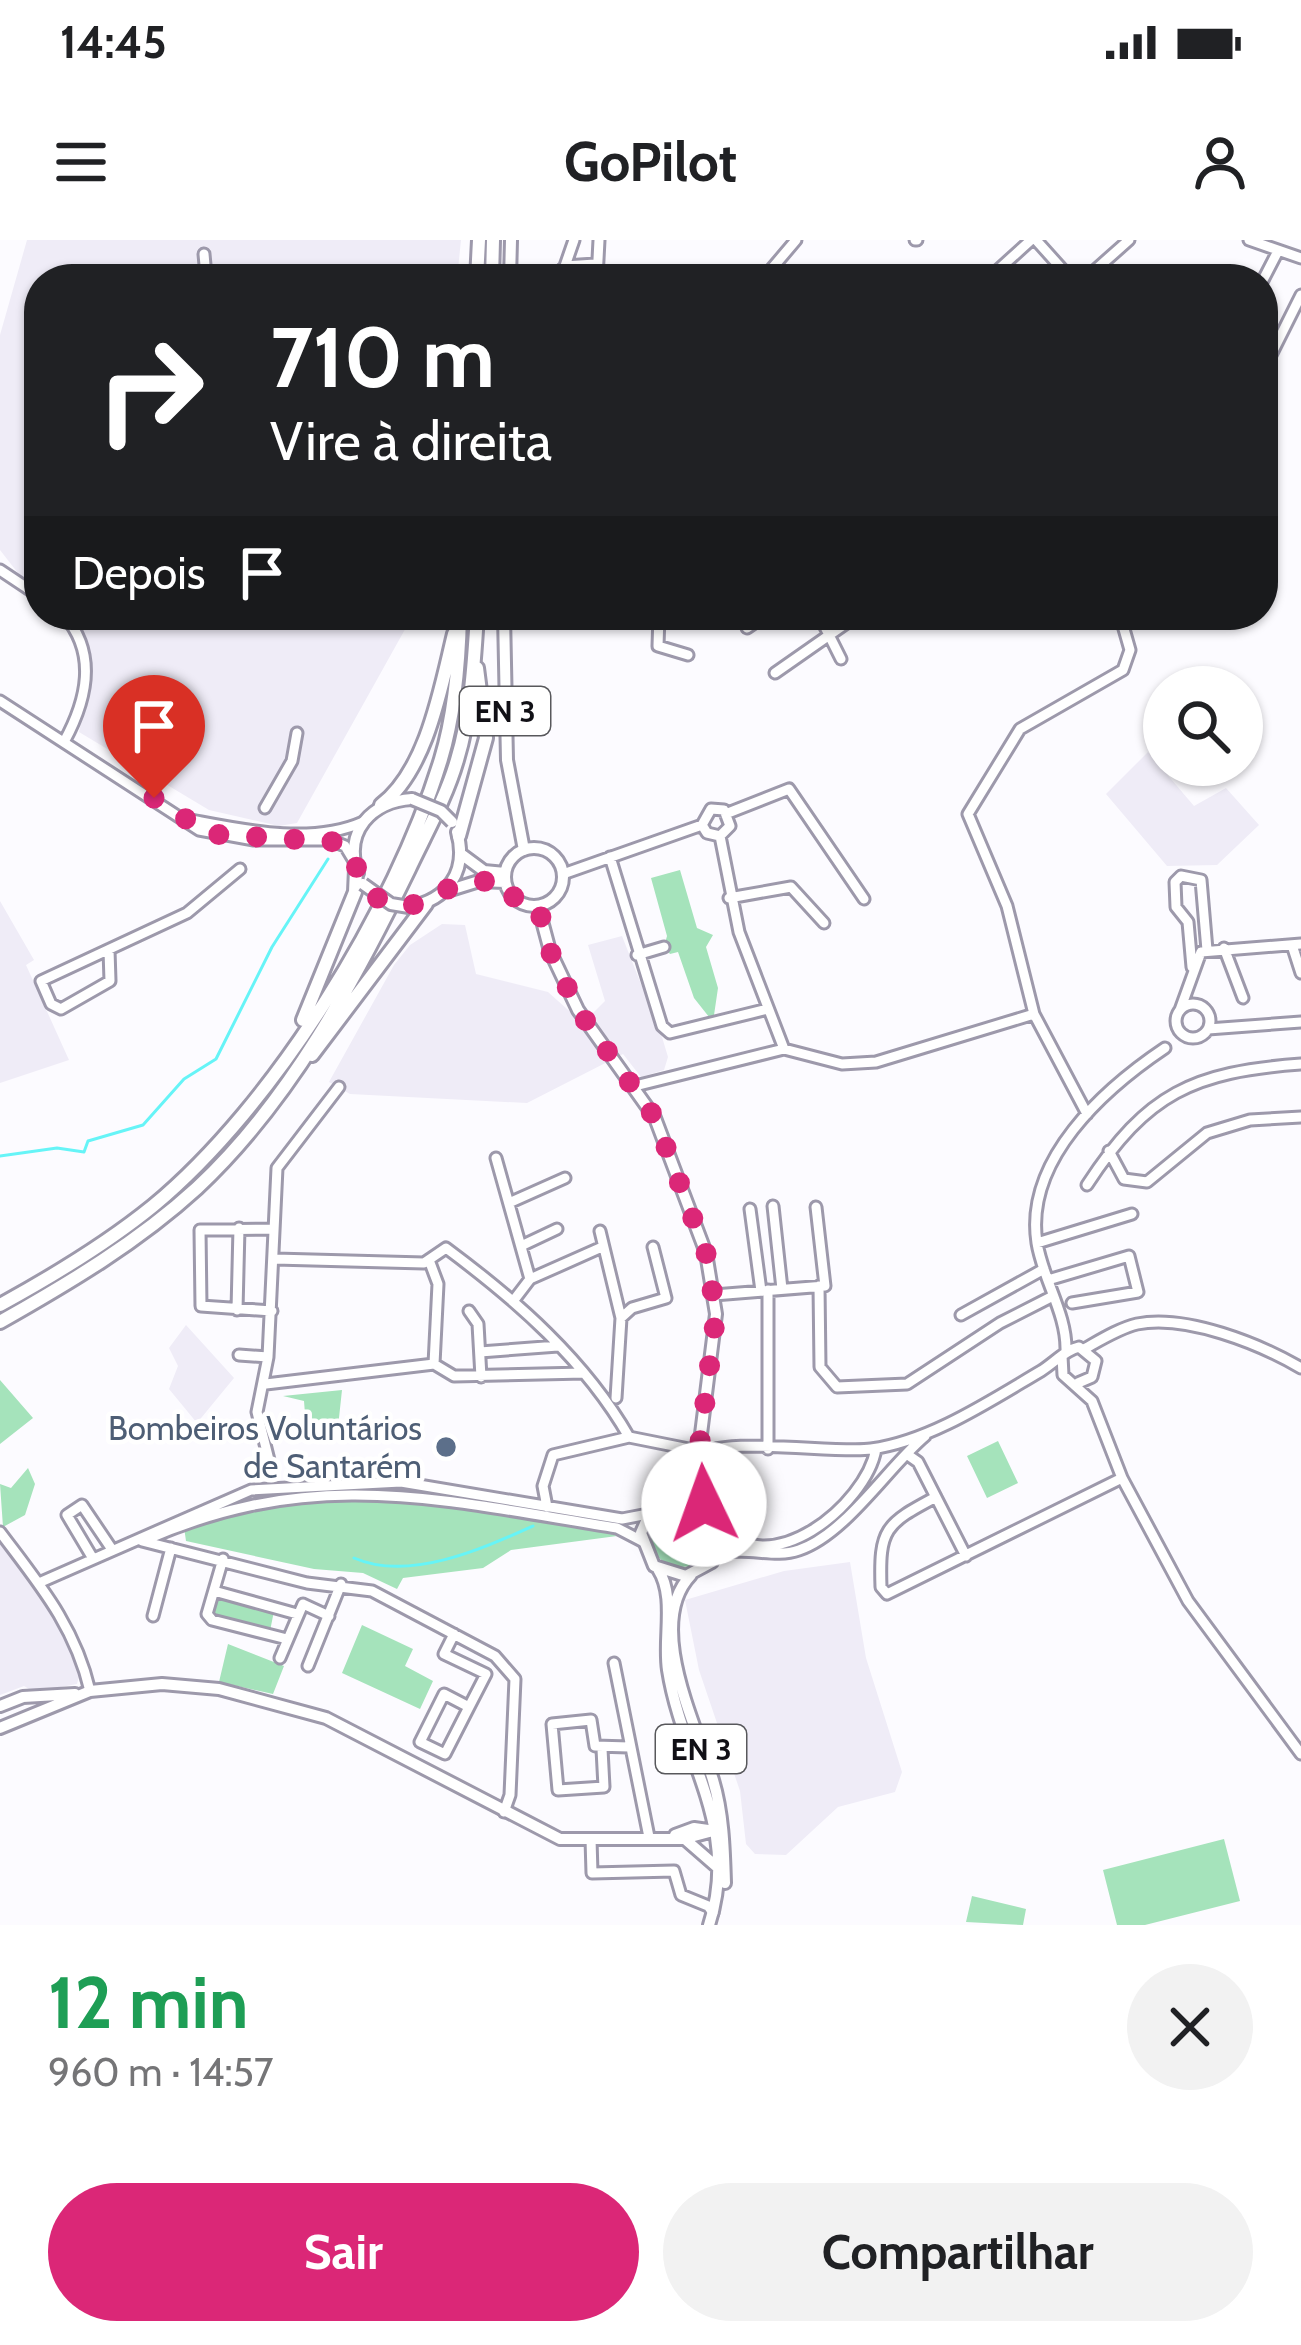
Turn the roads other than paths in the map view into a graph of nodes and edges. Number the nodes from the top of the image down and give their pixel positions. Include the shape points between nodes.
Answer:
1 (599, 240) edge
2 (796, 240) edge
3 (1033, 240) edge
4 (1129, 240) edge
5 (1249, 240) edge
6 (1278, 250) junction
7 (1301, 258) edge
8 (595, 264) edge
9 (776, 264) edge
10 (1005, 264) edge
11 (1056, 264) edge
12 (1102, 264) edge
13 (1271, 264) edge
14 (1301, 295) edge
15 (1278, 341) edge
16 (74, 630) edge
17 (454, 630) edge
18 (459, 630) edge
19 (476, 630) edge
20 (504, 630) edge
21 (658, 630) edge
22 (827, 630) edge
23 (837, 630) edge
24 (1124, 630) edge
25 (830, 635) junction
26 (475, 648) junction
27 (688, 655) dead end
28 (842, 659) dead end
29 (775, 673) dead end
30 (0, 701) edge
31 (297, 733) dead end
32 (64, 742) junction
33 (381, 805) junction
34 (265, 808) dead end
35 (728, 813) junction
36 (363, 822) junction
37 (702, 825) junction
38 (306, 836) junction
39 (459, 836) junction
40 (720, 836) junction
41 (524, 850) junction
42 (461, 854) junction
43 (610, 857) junction
44 (355, 865) junction
45 (240, 869) dead end
46 (563, 874) junction
47 (505, 878) junction
48 (440, 896) junction
49 (729, 898) junction
50 (864, 899) dead end
51 (426, 904) junction
52 (538, 906) junction
53 (1202, 913) junction
54 (1184, 917) junction
55 (824, 923) dead end
56 (1296, 945) edge
57 (664, 947) dead end
58 (1223, 948) junction
59 (109, 950) junction
60 (1207, 950) junction
61 (637, 955) junction
62 (1192, 967) junction
63 (1301, 973) edge
64 (1190, 991) junction
65 (1243, 998) dead end
66 (768, 1009) junction
67 (1203, 1009) junction
68 (1180, 1010) junction
69 (1034, 1014) junction
70 (1301, 1022) edge
71 (1229, 1028) junction
72 (1208, 1029) junction
73 (1165, 1048) dead end
74 (784, 1049) junction
75 (290, 1055) junction
76 (1301, 1064) edge
77 (294, 1073) junction
78 (635, 1086) junction
79 (339, 1088) dead end
80 (1087, 1114) junction
81 (1301, 1117) edge
82 (1109, 1151) junction
83 (496, 1158) dead end
84 (565, 1178) dead end
85 (1087, 1185) dead end
86 (508, 1203) junction
87 (773, 1207) dead end
88 (816, 1207) dead end
89 (750, 1209) dead end
90 (1132, 1214) dead end
91 (238, 1228) junction
92 (274, 1229) junction
93 (557, 1229) dead end
94 (600, 1231) dead end
95 (1037, 1243) junction
96 (520, 1246) junction
97 (602, 1247) junction
98 (653, 1247) dead end
99 (275, 1259) junction
100 (429, 1260) junction
101 (1046, 1274) junction
102 (530, 1280) junction
103 (819, 1286) junction
104 (782, 1289) junction
105 (764, 1290) junction
106 (714, 1295) junction
107 (1053, 1297) junction
108 (514, 1300) junction
109 (1072, 1303) dead end
110 (0, 1305) edge
111 (237, 1310) junction
112 (469, 1310) dead end
113 (272, 1311) junction
114 (961, 1315) dead end
115 (621, 1318) junction
116 (0, 1322) edge
117 (1066, 1332) junction
118 (558, 1346) junction
119 (1086, 1351) junction
120 (479, 1352) junction
121 (1064, 1354) junction
122 (239, 1355) dead end
123 (268, 1357) junction
124 (434, 1364) junction
125 (1301, 1368) edge
126 (1041, 1371) junction
127 (584, 1373) junction
128 (1064, 1375) junction
129 (481, 1377) junction
130 (1092, 1377) junction
131 (1078, 1383) junction
132 (266, 1384) junction
133 (616, 1399) dead end
134 (1092, 1401) junction
135 (929, 1432) junction
136 (629, 1437) junction
137 (880, 1447) junction
138 (768, 1449) junction
139 (696, 1454) junction
140 (269, 1460) dead end
141 (917, 1463) junction
142 (897, 1470) junction
143 (1122, 1478) junction
144 (543, 1486) junction
145 (675, 1497) junction
146 (936, 1497) junction
147 (703, 1503) junction
148 (532, 1505) junction
149 (547, 1507) junction
150 (648, 1514) junction
151 (718, 1521) junction
152 (184, 1523) junction
153 (0, 1532) edge
154 (142, 1541) junction
155 (642, 1541) junction
156 (116, 1546) junction
157 (172, 1549) junction
158 (190, 1551) junction
159 (966, 1556) junction
160 (92, 1557) junction
161 (715, 1557) junction
162 (223, 1559) junction
163 (658, 1569) junction
164 (692, 1575) junction
165 (41, 1582) junction
166 (341, 1584) junction
167 (214, 1591) junction
168 (296, 1614) junction
169 (154, 1616) dead end
170 (329, 1616) junction
171 (454, 1634) junction
172 (287, 1639) junction
173 (280, 1658) dead end
174 (614, 1663) dead end
175 (308, 1666) dead end
176 (84, 1692) junction
177 (23, 1697) junction
178 (0, 1706) edge
179 (470, 1707) junction
180 (31, 1716) junction
181 (0, 1729) edge
182 (629, 1747) junction
183 (602, 1749) junction
184 (1301, 1754) edge
185 (710, 1798) junction
186 (504, 1812) junction
187 (694, 1828) junction
188 (717, 1831) junction
189 (650, 1837) junction
190 (678, 1838) junction
191 (591, 1839) junction
192 (717, 1867) junction
193 (711, 1921) edge

1 - 8 street
2 - 9 street
3 - 10 street
3 - 11 street
4 - 12 street
5 - 6 street
6 - 7 street
6 - 13 street
14 - 15 street
16 - 32 street via 87,678
17 - 33 highway via 417,755 397,794
18 - 75 highway via 442,758 371,917
19 - 26 highway
20 - 41 main road, EN 3 via 507,760
21 - 27 street via 658,646
22 - 25 street
23 - 25 street
24 - 69 street via 1130,650 1123,670 1019,729 968,814 1007,906
25 - 28 street
25 - 29 street
26 - 39 highway via 486,738
26 - 77 highway via 448,790 380,929
30 - 32 street
31 - 34 street via 292,761
32 - 38 street via 209,834
33 - 36 main road
33 - 39 main road, bridge via 412,799 441,811
35 - 37 street via 711,808
35 - 40 street via 730,826
35 - 50 street via 789,789
36 - 38 street
36 - 44 main road
37 - 40 street
37 - 43 street
38 - 44 street via 338,842
39 - 42 main road
40 - 49 street
41 - 46 main road via 546,851
41 - 47 main road
42 - 47 main road
42 - 48 main road
43 - 46 street
43 - 61 street
44 - 51 main road, bridge via 363,884 391,904
44 - 75 highway via 355,892
45 - 59 street via 187,913
46 - 52 main road via 558,893
47 - 48 main road via 457,885
47 - 52 main road via 515,899
48 - 51 main road
49 - 55 street via 791,887
49 - 66 street
51 - 77 highway
52 - 78 main road via 578,1010
53 - 54 street
53 - 54 street via 1201,880 1181,876 1176,907
53 - 60 street
54 - 62 street
56 - 58 street
56 - 63 street
57 - 61 street
58 - 60 street
58 - 65 street
59 - 59 street via 41,981 51,1004 62,1009 110,981
60 - 62 street
61 - 66 street via 670,1033
62 - 64 street
64 - 67 street
64 - 68 street
66 - 74 street
67 - 68 street
67 - 71 street
67 - 72 street
68 - 72 street via 1183,1035
69 - 74 street via 862,1065
69 - 80 street
70 - 71 street
71 - 72 street
73 - 80 street
74 - 78 street
75 - 110 highway via 152,1207
76 - 82 street via 1181,1087 1150,1106
77 - 116 highway via 237,1146 155,1223
78 - 106 main road via 675,1163
79 - 92 street via 277,1168
80 - 95 street via 1045,1181
81 - 82 street via 1207,1133 1147,1182 1124,1179
82 - 85 street
83 - 86 street
84 - 86 street
86 - 96 street
87 - 104 street
88 - 103 street
89 - 105 street
90 - 95 street
91 - 92 street
91 - 111 street
91 - 111 street via 200,1230 201,1306
92 - 99 street
93 - 96 street
94 - 97 street
95 - 101 street
96 - 102 street
97 - 102 street
97 - 115 street
98 - 115 street via 666,1298
99 - 100 street
99 - 113 street
100 - 108 street via 446,1248
100 - 124 street via 438,1284
101 - 107 street
101 - 109 street via 1129,1256 1138,1292
101 - 114 street
102 - 108 street
103 - 104 street
103 - 107 street via 820,1367 837,1387 856,1388 907,1384
104 - 105 street
105 - 106 street
105 - 138 street
106 - 139 main road
107 - 117 street
108 - 118 street
111 - 113 street
112 - 120 street
113 - 123 street
115 - 133 street
117 - 119 street
117 - 121 street
118 - 120 street
118 - 127 street
119 - 121 street
119 - 125 street via 1133,1325 1166,1323
119 - 130 street
120 - 129 street
121 - 126 street
121 - 128 street
122 - 123 street
123 - 132 street
124 - 129 street via 454,1376
124 - 132 street
126 - 128 street
126 - 135 street
127 - 129 street
127 - 136 street
128 - 131 street
130 - 131 street
130 - 134 street
131 - 134 street
132 - 140 street via 257,1412
134 - 143 street
135 - 137 street
135 - 141 street via 918,1442
136 - 139 street
136 - 144 street via 553,1455
137 - 138 street
137 - 142 street via 898,1456
137 - 151 street via 862,1485 790,1544 733,1539
138 - 139 street via 724,1444
139 - 145 main road
139 - 147 main road
141 - 142 street
141 - 142 street
141 - 146 street
142 - 161 street via 811,1545 781,1555 731,1550
143 - 159 street
143 - 184 street via 1188,1601
144 - 148 street
144 - 149 street
145 - 147 main road
145 - 150 main road
146 - 159 street
146 - 159 street via 896,1519 882,1538 880,1587 895,1595
147 - 151 main road
148 - 149 street
148 - 156 street via 401,1482 251,1490
149 - 150 street via 622,1519
150 - 155 main road
151 - 161 main road
152 - 154 street
152 - 155 street via 280,1498 397,1494 616,1528
152 - 158 street via 178,1537
153 - 165 street
154 - 156 street
154 - 157 street
155 - 163 main road, EN 3
156 - 160 street
156 - 160 street via 82,1505 67,1515
157 - 158 street
157 - 169 street
158 - 162 street
160 - 165 street
161 - 164 main road
162 - 166 street via 307,1583
162 - 167 street
163 - 164 main road
163 - 185 main road, EN 3 via 667,1590 674,1700
164 - 188 main road, EN 3 via 677,1596 675,1653 714,1783
165 - 176 street via 78,1648
166 - 170 street
166 - 171 street via 372,1591
167 - 168 street
167 - 172 street via 212,1620
168 - 170 street via 303,1604
168 - 172 street
170 - 175 street
171 - 179 street via 444,1654 486,1674
171 - 186 street via 504,1662 515,1679
172 - 173 street
174 - 182 street
176 - 177 main road
176 - 180 main road
176 - 186 main road via 178,1685 293,1707 378,1742
177 - 178 main road
177 - 180 main road
179 - 179 street via 443,1694 420,1742 446,1754
180 - 181 main road
182 - 183 street
182 - 189 street
183 - 183 street via 592,1720 552,1724 558,1790 604,1787
185 - 187 main road
185 - 188 main road, EN 3
186 - 191 main road via 560,1838
187 - 188 main road
187 - 190 main road
188 - 190 main road
188 - 192 main road, EN 3
188 - 193 main road, EN 3 via 725,1897
189 - 190 main road
189 - 191 main road
190 - 192 main road
191 - 193 street via 592,1873 674,1871 681,1895 708,1906
192 - 193 main road, EN 3

